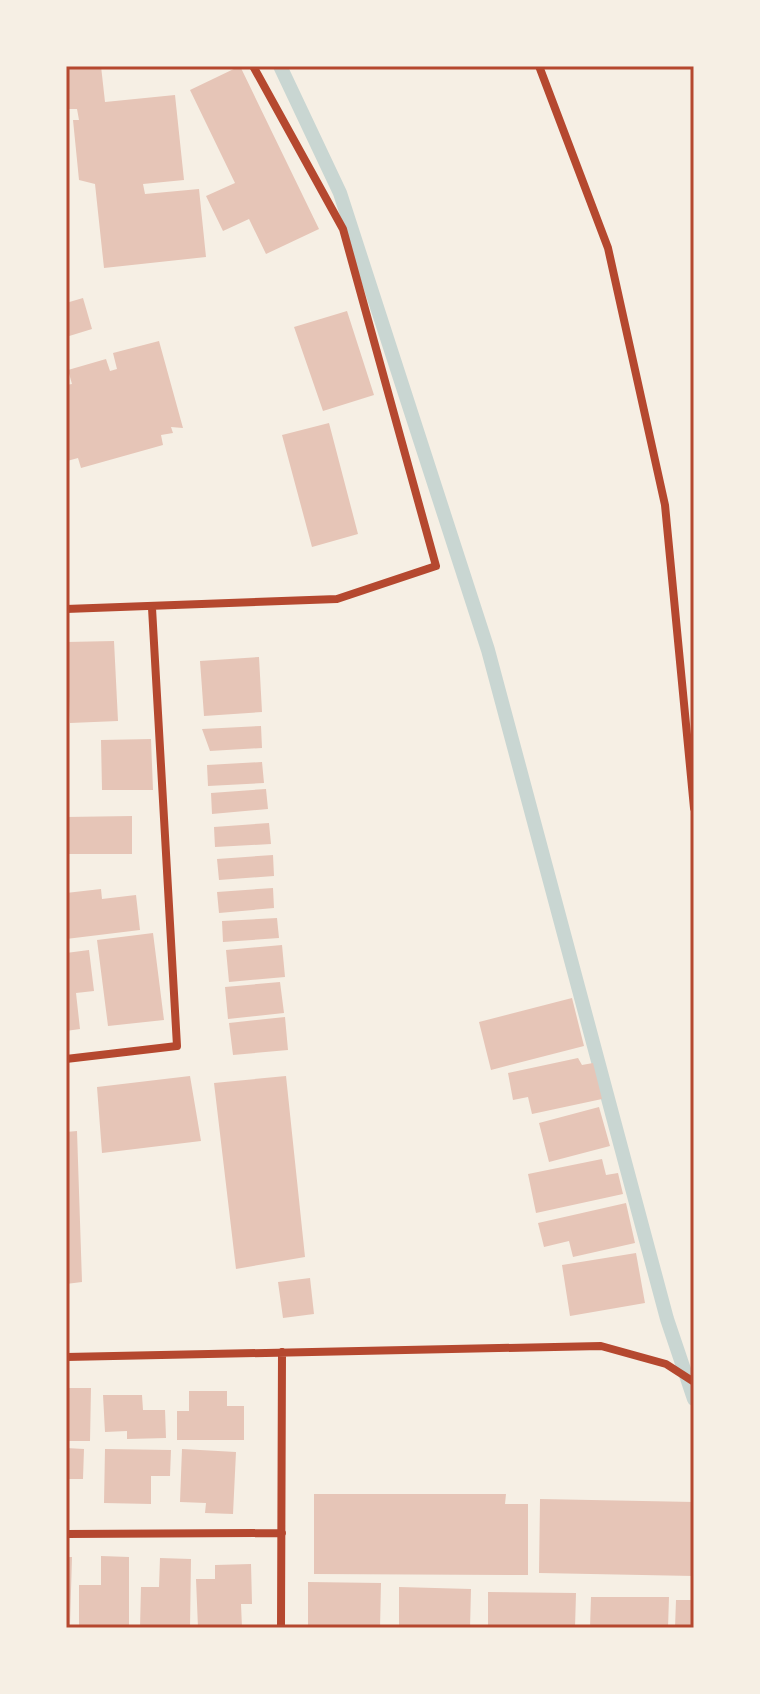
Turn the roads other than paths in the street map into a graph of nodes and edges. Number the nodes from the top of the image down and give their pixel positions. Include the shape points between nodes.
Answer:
1 (253, 66) edge
2 (539, 66) edge
3 (152, 608) junction
4 (66, 609) edge
5 (694, 808) edge
6 (66, 1059) edge
7 (282, 1352) junction
8 (66, 1357) edge
9 (694, 1382) edge
10 (282, 1533) junction
11 (66, 1534) edge
12 (281, 1628) edge

1 - 3 street via 343,229 436,566 337,599
2 - 5 street via 608,248 665,505
3 - 4 street
3 - 6 street via 177,1046
7 - 8 street
7 - 9 street via 601,1346 666,1364
7 - 10 street
10 - 11 street
10 - 12 street

